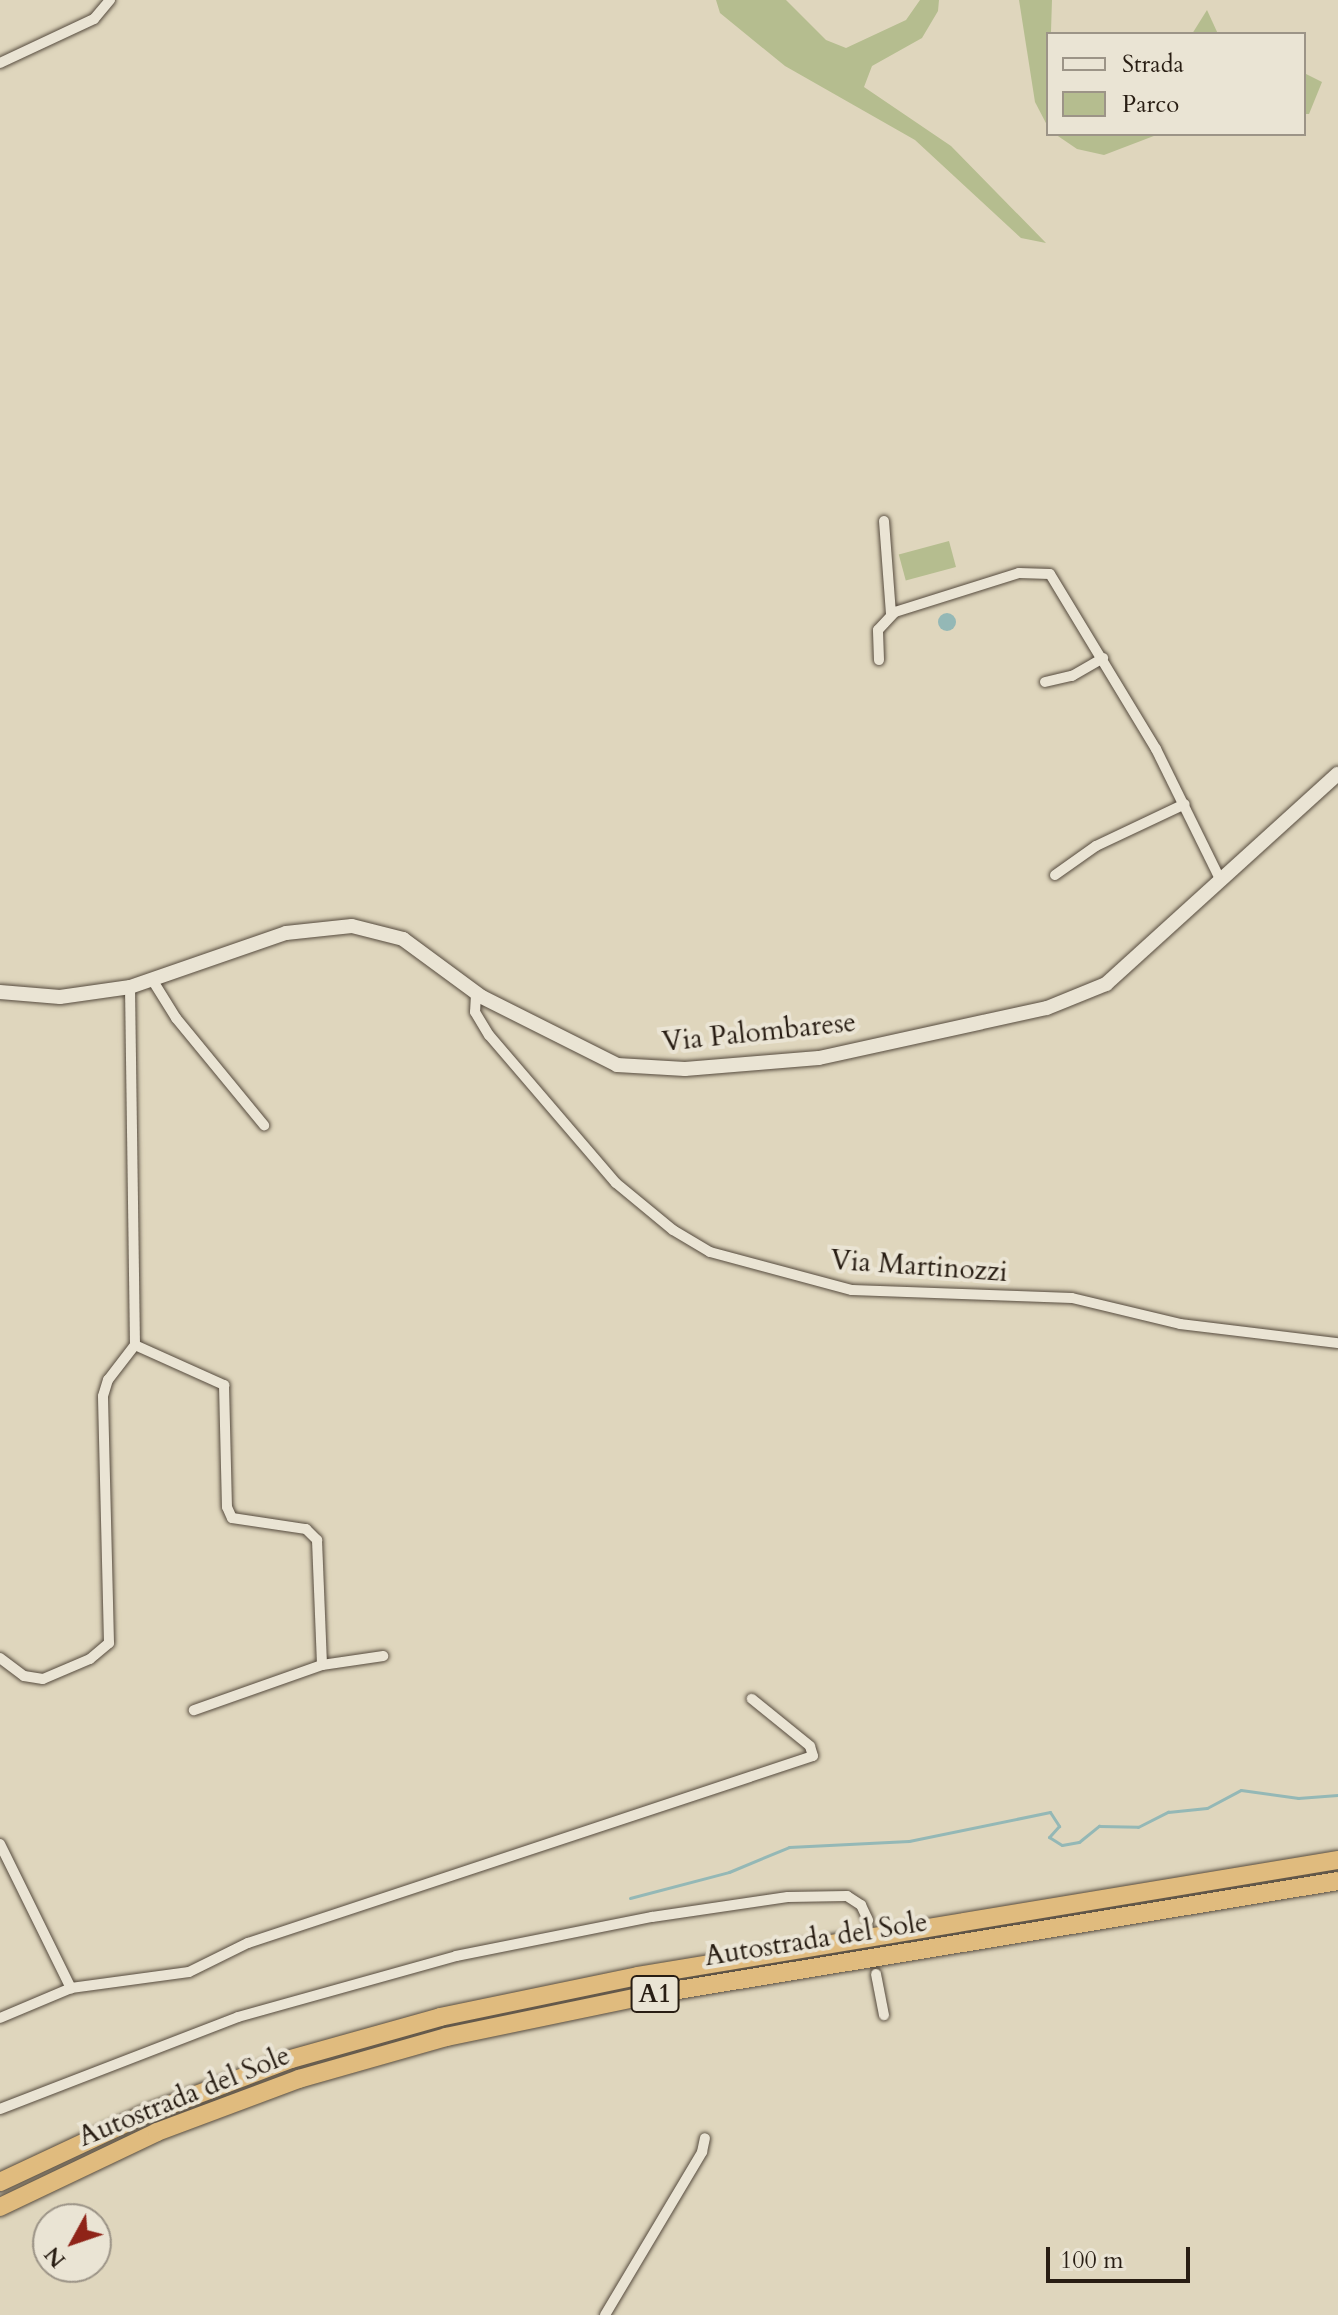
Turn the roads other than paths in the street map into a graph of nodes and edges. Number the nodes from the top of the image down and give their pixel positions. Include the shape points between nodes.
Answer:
1 (110, 0) edge
2 (0, 63) edge
3 (884, 521) dead end
4 (891, 614) junction
5 (1103, 658) junction
6 (879, 660) dead end
7 (1045, 682) dead end
8 (1338, 774) edge
9 (1185, 804) junction
10 (1055, 875) dead end
11 (1221, 881) junction
12 (153, 981) junction
13 (130, 987) junction
14 (0, 992) edge
15 (476, 994) junction
16 (264, 1125) dead end
17 (1338, 1343) edge
18 (135, 1345) junction
19 (383, 1656) dead end
20 (0, 1658) edge
21 (322, 1665) junction
22 (752, 1699) dead end
23 (194, 1710) dead end
24 (0, 1844) edge
25 (1338, 1860) edge
26 (1338, 1881) edge
27 (868, 1920) tunnel mouth
28 (876, 1974) tunnel mouth
29 (71, 1988) junction
30 (884, 2015) dead end
31 (0, 2018) edge
32 (0, 2109) edge
33 (705, 2138) dead end
34 (0, 2182) edge
35 (0, 2207) edge
36 (605, 2315) edge

1 - 2 street via 94,19
3 - 4 street
4 - 5 street via 1019,573 1043,571 1060,585
4 - 6 street via 878,630
5 - 7 street via 1068,677
5 - 9 street
8 - 11 main road, Via Palombarese
9 - 10 street via 1096,846
9 - 11 street
11 - 15 main road, Via Palombarese via 1128,969 1086,994 1041,1010 819,1058 705,1068 623,1066
12 - 13 main road, Via Palombarese
12 - 15 main road, Via Palombarese via 286,933 352,926 408,942
12 - 16 street via 171,1012
13 - 14 main road, Via Palombarese via 52,998
13 - 18 street
15 - 17 street, Via Martinozzi via 475,1012 489,1035 616,1183 705,1250 797,1279 858,1291 1072,1298 1180,1324
18 - 20 street via 108,1380 103,1396 111,1640 97,1654 46,1679 24,1676
18 - 21 street via 224,1385 227,1507 232,1518 306,1529 316,1537
19 - 21 street
21 - 23 street
22 - 29 street via 810,1746 813,1756 248,1943 189,1972
24 - 29 street
25 - 34 highway, Autostrada del Sole / A1 via 638,1976 440,2017 291,2059 143,2115
26 - 35 highway, Autostrada del Sole / A1 via 648,1995 446,2037 299,2079 157,2132
27 - 32 street via 851,1897 788,1897 652,1917 456,1956 238,2017
28 - 30 street
29 - 31 street
33 - 36 street via 702,2152

